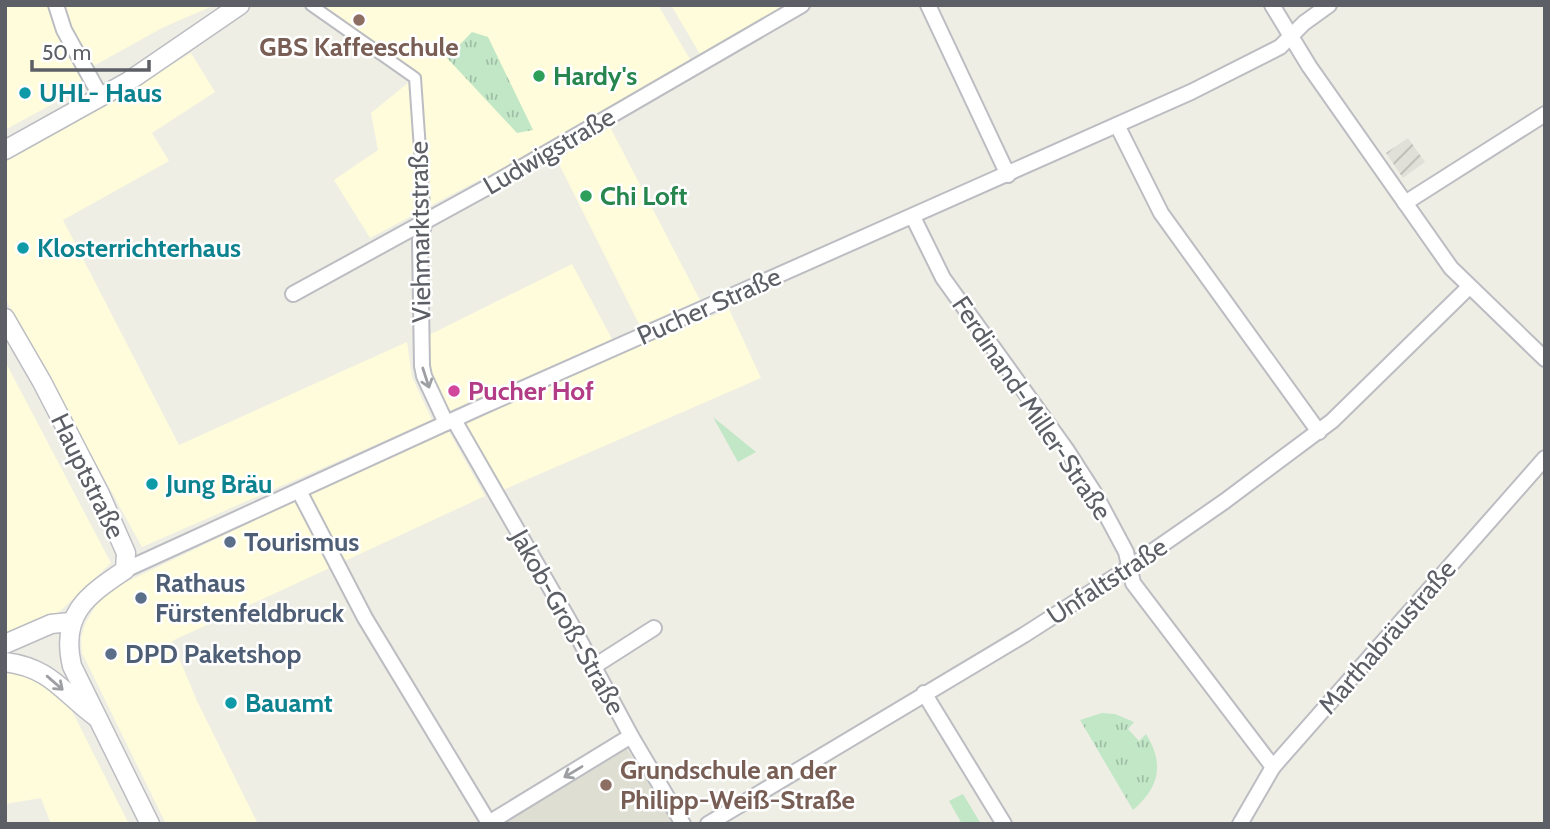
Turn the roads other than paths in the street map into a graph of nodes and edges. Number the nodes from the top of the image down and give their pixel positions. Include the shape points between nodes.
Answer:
1 (56, 5) edge
2 (240, 5) edge
3 (311, 5) edge
4 (802, 5) edge
5 (928, 5) edge
6 (1272, 5) edge
7 (1329, 5) edge
8 (1290, 37) junction
9 (101, 97) junction
10 (1545, 114) edge
11 (1117, 125) junction
12 (5, 150) edge
13 (1008, 175) junction
14 (1405, 203) junction
15 (913, 216) junction
16 (425, 221) junction
17 (1469, 287) junction
18 (293, 294) dead end
19 (5, 318) edge
20 (1545, 359) edge
21 (450, 422) junction
22 (1319, 432) junction
23 (1545, 458) edge
24 (299, 491) junction
25 (1130, 567) junction
26 (125, 570) junction
27 (70, 622) junction
28 (654, 628) dead end
29 (5, 644) edge
30 (5, 662) edge
31 (593, 667) junction
32 (925, 693) junction
33 (98, 718) junction
34 (631, 736) junction
35 (1273, 767) junction
36 (488, 823) edge
37 (150, 824) edge
38 (683, 824) edge
39 (708, 824) edge
40 (1004, 824) edge
41 (1240, 824) edge

1 - 9 street via 64,30
2 - 9 street
3 - 16 street, Viehmarktstraße via 415,78
4 - 16 street, Ludwigstraße
5 - 13 street
6 - 8 street
7 - 8 street, Pucher Straße
8 - 11 street, Pucher Straße via 1270,53
8 - 14 street
9 - 12 street
10 - 14 street
11 - 13 street, Pucher Straße
11 - 22 street via 1161,213
13 - 15 street, Pucher Straße
14 - 17 street
15 - 21 street, Pucher Straße
15 - 25 street, Ferdinand-Miller-Straße via 943,278 1095,494
16 - 18 street, Ludwigstraße
16 -> 21 street, Viehmarktstraße via 420,240 422,366
17 - 20 street
17 - 22 street, Unfaltstraße
19 - 26 street, Hauptstraße via 100,494 126,553
21 - 24 street, Pucher Straße
21 - 31 street, Jakob-Groß-Straße
22 - 25 street, Unfaltstraße
23 - 35 street, Marthabräustraße
24 - 26 street, Pucher Straße
24 - 36 street via 365,618
25 - 32 street, Unfaltstraße
25 - 35 street, Ferdinand-Miller-Straße via 1133,583
26 - 27 street, Hauptstraße via 86,600
27 - 29 street via 51,624
27 - 33 street via 67,635 72,666
28 - 31 street
30 -> 33 street via 45,674
31 - 34 street, Jakob-Groß-Straße
32 - 39 street, Unfaltstraße
32 - 40 street
33 - 37 street
34 -> 36 street
34 - 38 street, Jakob-Groß-Straße
35 - 41 street, Marthabräustraße

